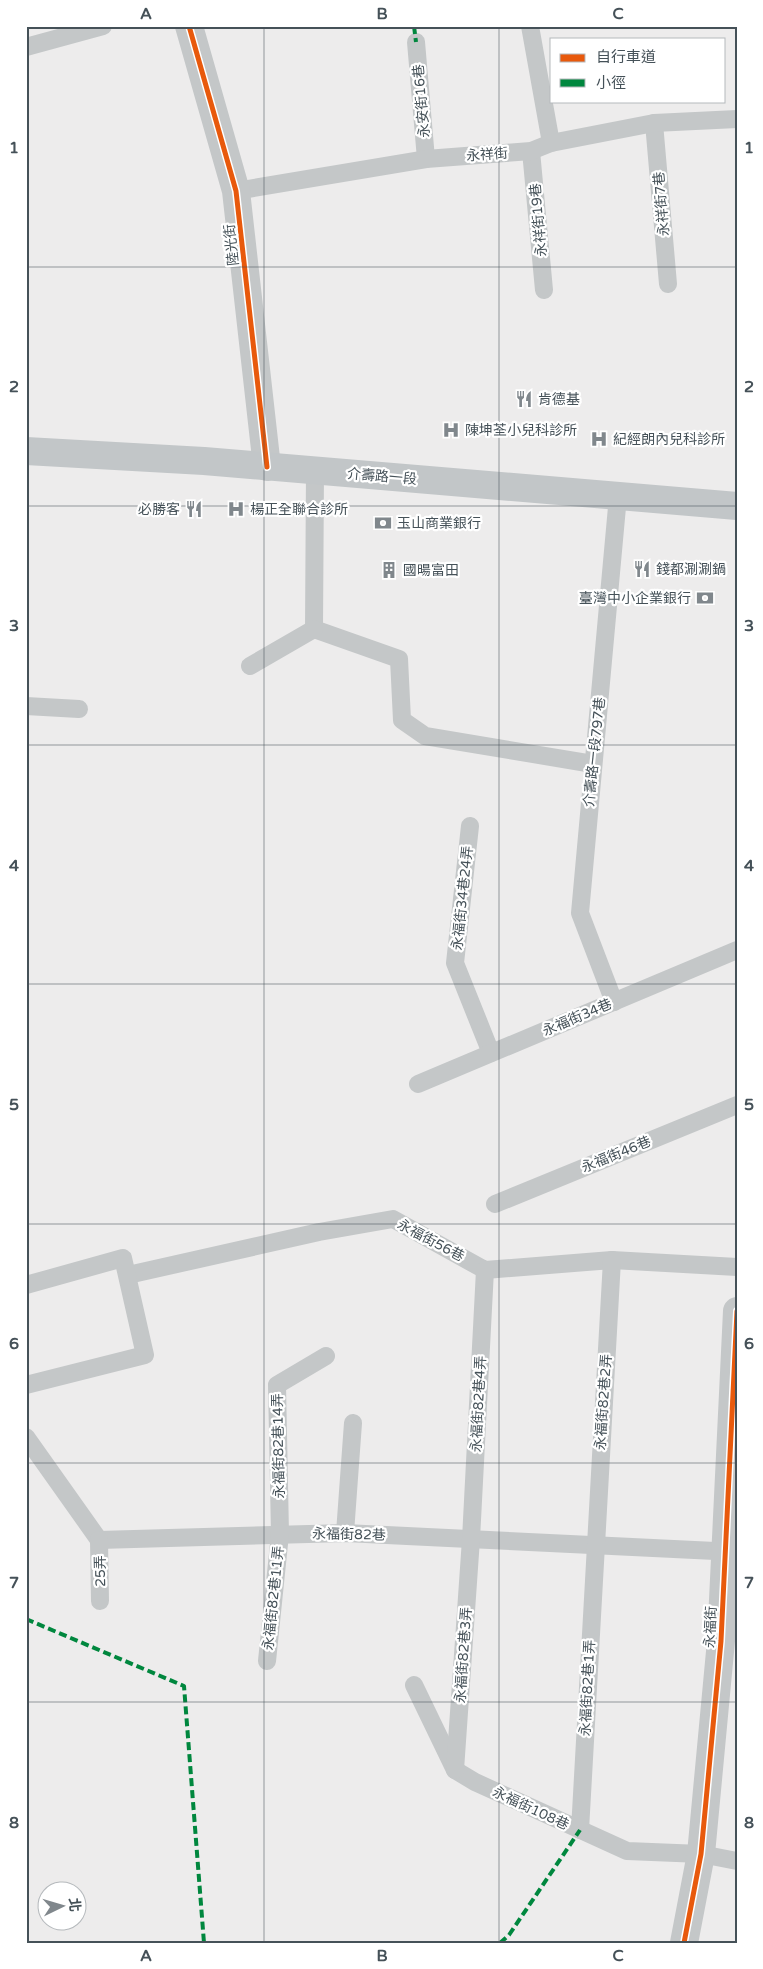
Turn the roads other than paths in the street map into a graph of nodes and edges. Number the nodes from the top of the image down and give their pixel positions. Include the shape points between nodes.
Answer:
1 (103, 26) edge
2 (189, 26) edge
3 (530, 26) edge
4 (416, 42) dead end
5 (26, 47) edge
6 (737, 118) edge
7 (654, 123) junction
8 (551, 143) junction
9 (531, 151) junction
10 (426, 159) junction
11 (236, 191) junction
12 (668, 284) dead end
13 (544, 290) dead end
14 (26, 451) edge
15 (267, 467) junction
16 (315, 471) junction
17 (618, 496) junction
18 (737, 506) edge
19 (314, 629) junction
20 (250, 666) dead end
21 (26, 706) edge
22 (78, 709) dead end
23 (593, 764) junction
24 (470, 826) dead end
25 (737, 950) edge
26 (614, 1002) junction
27 (491, 1053) junction
28 (418, 1084) dead end
29 (737, 1106) edge
30 (495, 1204) dead end
31 (612, 1260) junction
32 (737, 1266) edge
33 (485, 1270) junction
34 (128, 1275) junction
35 (26, 1286) edge
36 (737, 1311) edge
37 (326, 1356) dead end
38 (735, 1363) edge
39 (26, 1385) edge
40 (353, 1423) dead end
41 (26, 1437) edge
42 (733, 1473) edge
43 (345, 1532) junction
44 (280, 1534) junction
45 (471, 1539) junction
46 (99, 1540) junction
47 (594, 1545) junction
48 (731, 1552) edge
49 (100, 1601) dead end
50 (267, 1661) dead end
51 (414, 1684) dead end
52 (455, 1770) junction
53 (580, 1830) junction
54 (701, 1854) junction
55 (737, 1861) edge
56 (684, 1943) edge

1 - 5 lane
2 - 11 street, 陸光街
3 - 8 lane
4 - 10 lane, 永安街16巷
6 - 7 lane, 永祥街
7 - 8 lane, 永祥街
7 - 12 lane, 永祥街7巷
8 - 9 lane, 永祥街
9 - 10 lane, 永祥街
9 - 13 lane, 永祥街19巷
10 - 11 lane, 永祥街
11 - 15 street, 陸光街
14 - 15 main road, 介壽路一段
15 - 16 main road, 介壽路一段
16 - 17 main road, 介壽路一段
16 - 19 lane
17 - 18 main road, 介壽路一段
17 - 23 lane, 介壽路一段797巷
19 - 20 lane
19 - 23 lane via 399,658 402,720 425,736
21 - 22 lane
23 - 26 lane, 介壽路一段797巷 via 580,913
24 - 27 lane, 永福街34巷24弄 via 454,963
25 - 26 lane, 永福街34巷
26 - 27 lane, 永福街34巷
27 - 28 lane, 永福街34巷
29 - 30 lane, 永福街46巷
31 - 32 lane
31 - 33 lane
31 - 47 lane, 永福街82巷2弄
33 - 34 lane, 永福街56巷 via 393,1220 319,1232
33 - 45 lane, 永福街82巷4弄
34 - 35 lane via 123,1258
34 - 39 lane via 145,1355
36 - 38 street, 永福街
37 - 44 lane, 永福街82巷14弄 via 277,1385
38 - 42 street, 永福街
40 - 43 lane
41 - 46 lane
42 - 48 street, 永福街
43 - 44 lane, 永福街82巷
43 - 45 lane, 永福街82巷
44 - 46 lane, 永福街82巷
44 - 50 lane, 永福街82巷11弄
45 - 47 lane, 永福街82巷
45 - 52 lane, 永福街82巷3弄
46 - 49 lane, 25弄
47 - 48 lane, 永福街82巷
47 - 53 lane, 永福街82巷1弄
48 - 54 street, 永福街
51 - 52 lane
52 - 53 lane, 永福街108巷
53 - 54 lane, 永福街108巷 via 627,1851
54 - 55 lane, 永福街108巷
54 - 56 street, 永福街

